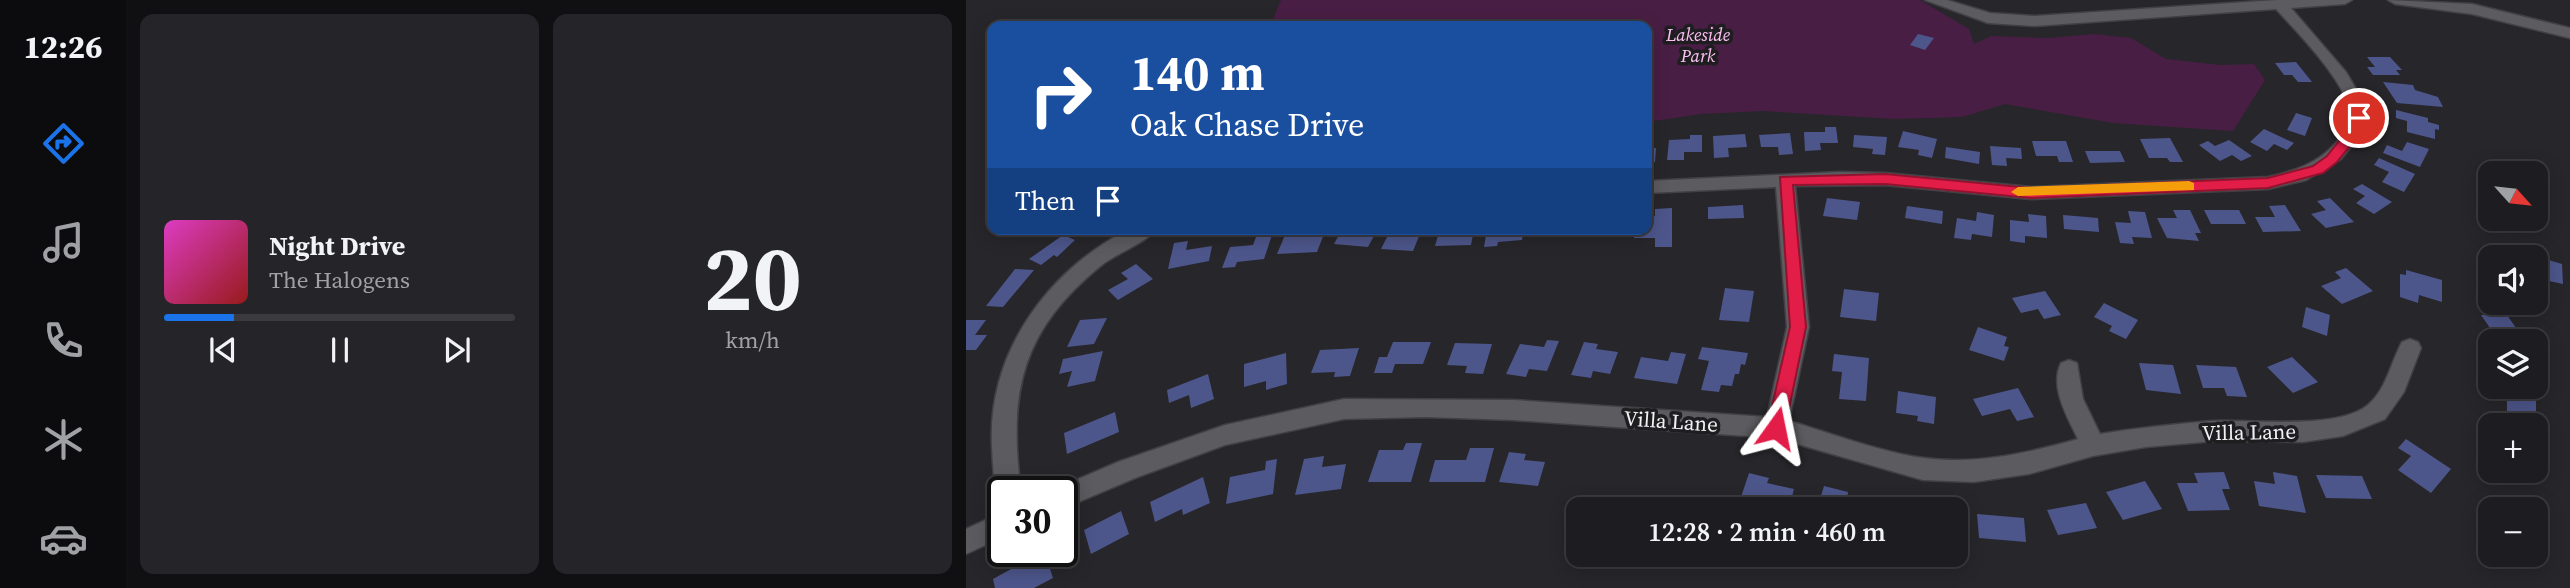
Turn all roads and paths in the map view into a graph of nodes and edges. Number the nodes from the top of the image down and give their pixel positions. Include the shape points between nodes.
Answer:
1 (1932, 0) edge
2 (2345, 0) edge
3 (2395, 0) edge
4 (2279, 4) junction
5 (2570, 33) edge
6 (1785, 180) junction
7 (1652, 187) edge
8 (1133, 235) edge
9 (2410, 348) dead end
10 (2068, 369) dead end
11 (1776, 428) junction
12 (2093, 446) junction
13 (1007, 476) edge
14 (1078, 491) edge
15 (987, 532) edge
16 (966, 542) edge

1 - 4 street via 1988,18 2035,21
2 - 4 street
3 - 5 street via 2472,9
4 - 6 street via 2343,79 2355,98 2359,118 2332,159 2302,176 2268,183 2031,193 1885,179
6 - 7 street
6 - 11 street via 1798,327
8 - 13 street via 1086,264 1062,287 1017,360 1007,391 1003,444
9 - 12 street, Villa Lane via 2396,385 2377,412 2343,426 2303,432 2215,431
10 - 12 street via 2071,399
11 - 12 street, Villa Lane via 1923,469 1973,471 2029,463
11 - 14 street, Villa Lane via 1426,407 1343,409 1225,435
15 - 16 street

